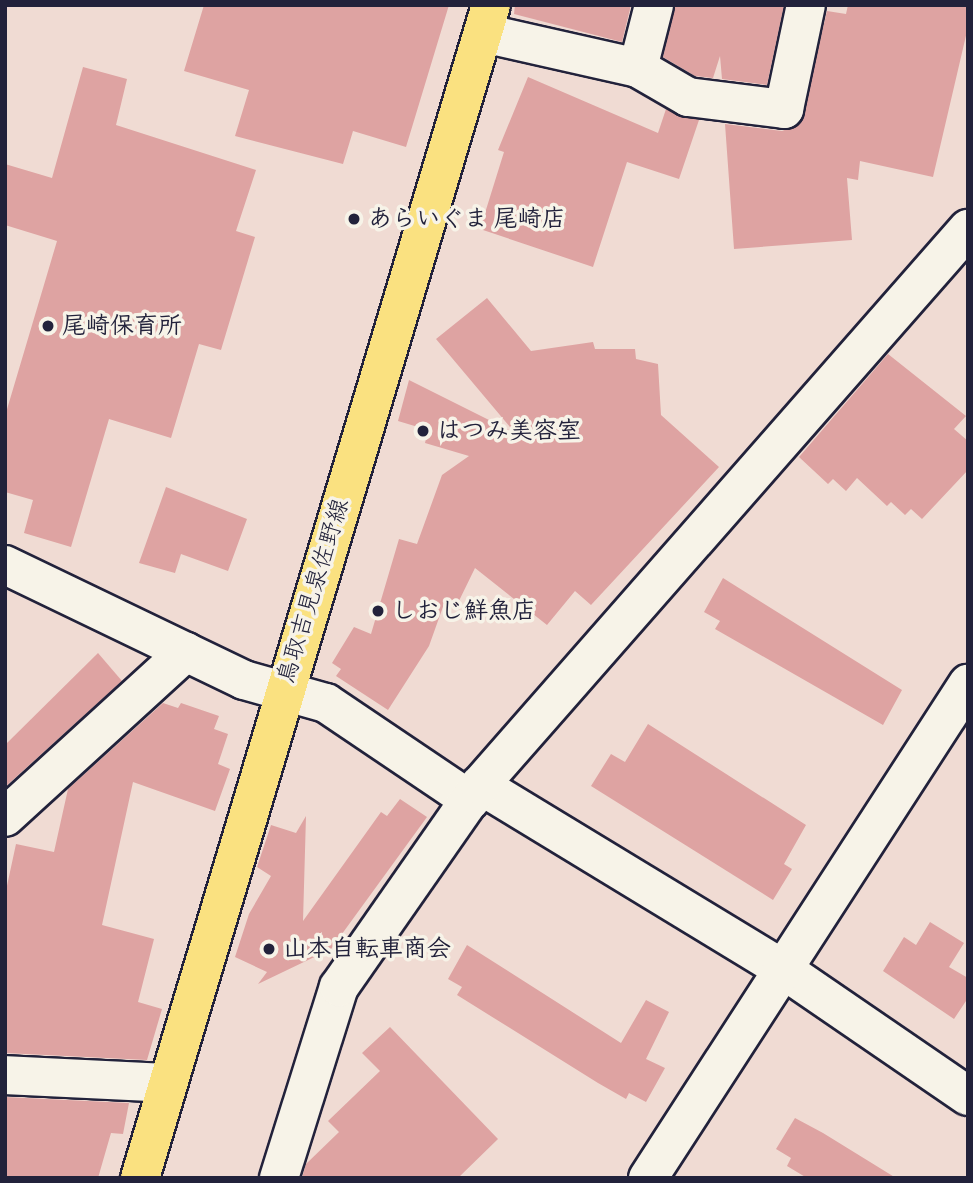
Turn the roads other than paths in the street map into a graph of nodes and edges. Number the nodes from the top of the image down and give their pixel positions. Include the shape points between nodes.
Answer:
1 (654, 5) edge
2 (806, 5) edge
3 (487, 19) edge
4 (638, 68) junction
5 (968, 229) edge
6 (5, 565) edge
7 (186, 652) junction
8 (968, 684) edge
9 (282, 692) junction
10 (475, 792) junction
11 (5, 817) edge
12 (784, 970) junction
13 (5, 1075) edge
14 (168, 1083) junction
15 (968, 1096) edge
16 (140, 1178) edge
17 (279, 1178) edge
18 (648, 1178) edge

1 - 4 street
2 - 4 street via 784,109 688,97
3 - 4 street
3 - 9 main road, 鳥取吉見泉佐野線
5 - 10 street
6 - 7 street
7 - 9 street
7 - 11 street
8 - 12 street
9 - 10 street via 326,704
9 - 14 main road, 鳥取吉見泉佐野線
10 - 12 street
10 - 17 street via 339,987
12 - 15 street
12 - 18 street
13 - 14 street
14 - 16 main road, 鳥取吉見泉佐野線

